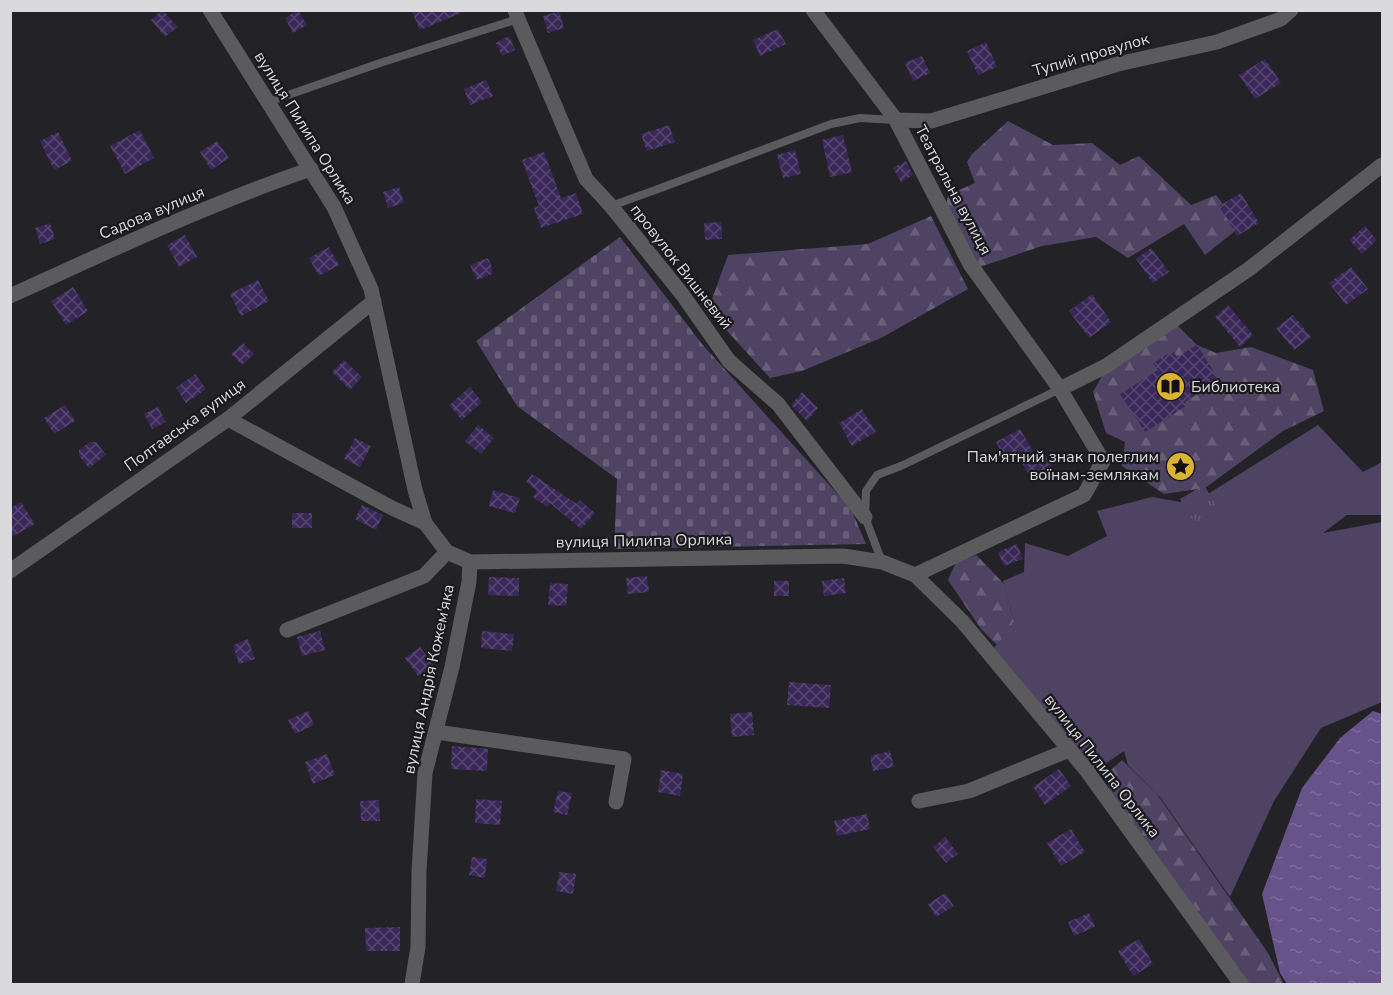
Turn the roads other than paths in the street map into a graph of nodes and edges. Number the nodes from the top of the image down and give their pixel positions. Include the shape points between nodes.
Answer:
1 (210, 10) edge
2 (813, 10) edge
3 (1292, 10) edge
4 (516, 15) edge
5 (268, 102) junction
6 (896, 120) junction
7 (1383, 165) edge
8 (311, 169) junction
9 (610, 206) junction
10 (10, 296) edge
11 (374, 301) junction
12 (1060, 389) junction
13 (228, 419) junction
14 (865, 517) junction
15 (425, 523) junction
16 (447, 552) junction
17 (470, 562) junction
18 (882, 562) junction
19 (10, 571) edge
20 (915, 575) junction
21 (287, 630) dead end
22 (436, 732) junction
23 (1069, 750) junction
24 (919, 801) dead end
25 (616, 802) dead end
26 (412, 984) edge
27 (1241, 984) edge

1 - 5 street, вулиця Пилипа Орлика
2 - 6 street, Театральна вулиця
3 - 6 street, Тупий провулок via 1281,19 1217,42 1118,64 931,121
4 - 5 lane
4 - 9 street, провулок Вишневий via 586,179
5 - 8 street, вулиця Пилипа Орлика
6 - 9 lane via 860,118 831,124
6 - 12 street, Театральна вулиця via 970,264
7 - 12 street via 1249,269 1106,366
8 - 10 street, Садова вулиця via 125,243
8 - 11 street, вулиця Пилипа Орлика via 334,207
9 - 14 street, провулок Вишневий via 682,294 729,361 778,404
11 - 13 street, Полтавська вулиця
11 - 15 street, вулиця Пилипа Орлика
12 - 14 lane via 877,475 866,491
12 - 20 street, Театральна вулиця via 1103,461 1084,495
13 - 15 street
13 - 19 street, Полтавська вулиця
14 - 18 lane
15 - 16 street, вулиця Пилипа Орлика
16 - 17 street, вулиця Пилипа Орлика
16 - 21 street via 424,576
17 - 18 street, вулиця Пилипа Орлика via 843,556
17 - 22 street, вулиця Андрія Кожем'яка
18 - 20 street, вулиця Пилипа Орлика
20 - 23 street, вулиця Пилипа Орлика via 962,621
22 - 25 street via 624,759
22 - 26 street, вулиця Андрія Кожем'яка via 424,782 418,947
23 - 24 street via 969,791
23 - 27 street, вулиця Пилипа Орлика

